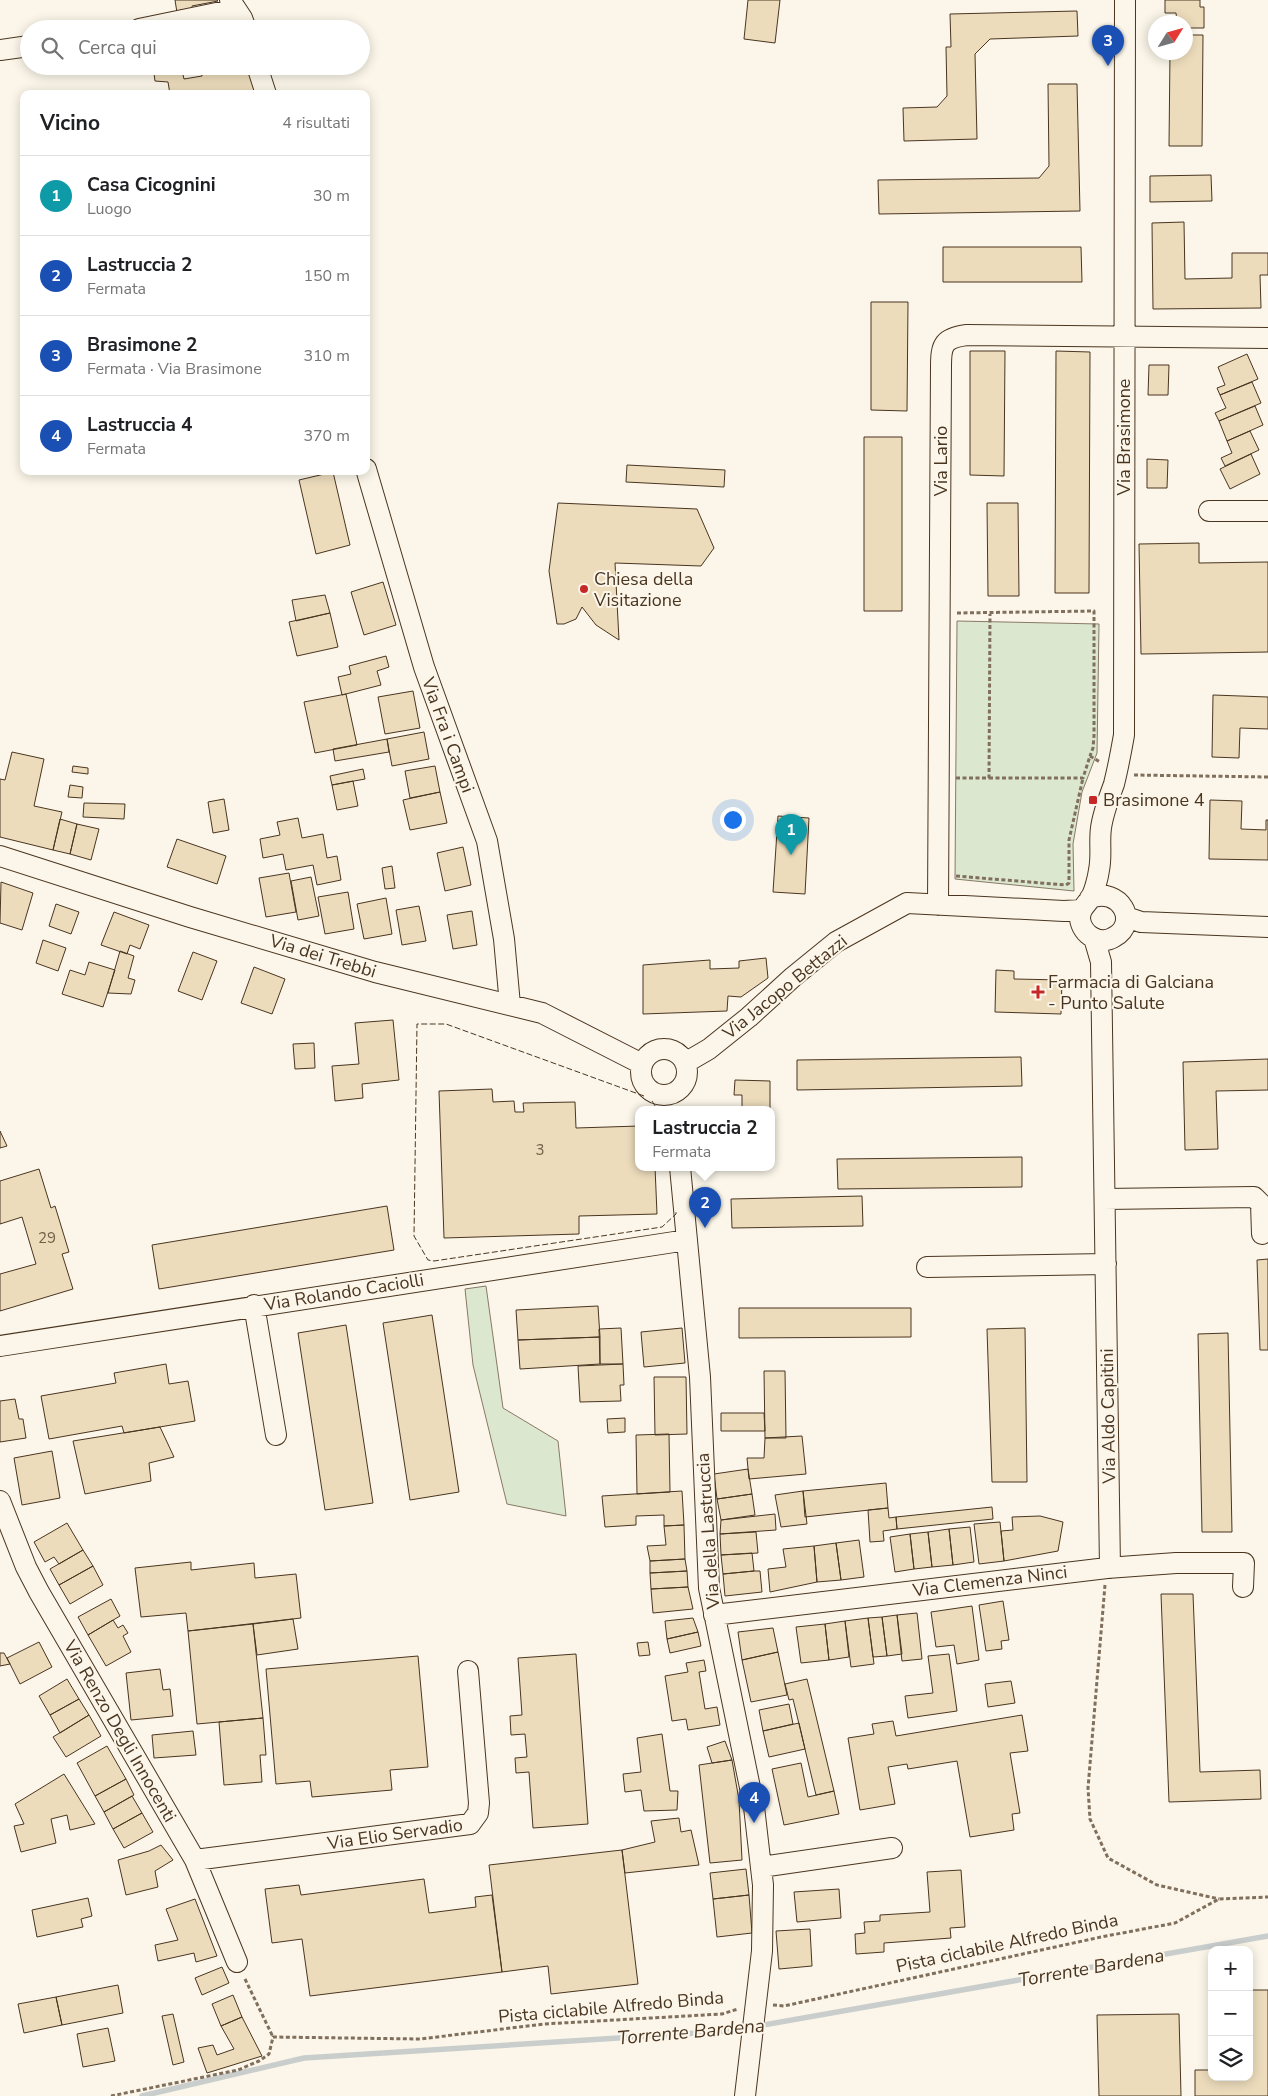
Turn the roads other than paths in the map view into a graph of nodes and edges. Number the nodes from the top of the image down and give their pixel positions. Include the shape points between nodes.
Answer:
1 (1125, 0) edge
2 (233, 5) edge
3 (174, 20) edge
4 (243, 20) edge
5 (20, 47) edge
6 (0, 50) edge
7 (260, 75) edge
8 (265, 90) edge
9 (1124, 337) junction
10 (1268, 338) edge
11 (368, 475) edge
12 (1209, 510) dead end
13 (1268, 511) edge
14 (0, 856) edge
15 (1100, 871) junction
16 (1112, 896) junction
17 (938, 905) junction
18 (1079, 910) junction
19 (1126, 926) junction
20 (1268, 927) edge
21 (1094, 938) junction
22 (1101, 962) junction
23 (510, 1005) junction
24 (685, 1063) junction
25 (642, 1064) junction
26 (675, 1101) edge
27 (680, 1171) edge
28 (1105, 1199) junction
29 (1262, 1234) dead end
30 (687, 1240) junction
31 (1106, 1264) junction
32 (927, 1267) dead end
33 (254, 1305) junction
34 (0, 1346) edge
35 (276, 1435) dead end
36 (0, 1501) edge
37 (1109, 1568) junction
38 (1243, 1588) dead end
39 (714, 1615) junction
40 (468, 1671) dead end
41 (892, 1848) dead end
42 (195, 1860) junction
43 (761, 1868) junction
44 (237, 1962) road end
45 (745, 2096) edge

1 - 9 street, Via Brasimone
2 - 3 street
2 - 4 street
5 - 6 street
7 - 8 street
9 - 10 street, Via Lario
9 - 15 street, Via Brasimone via 1124,736 1118,771 1101,828
9 - 17 street, Via Lario via 967,335 949,339 941,351
11 - 23 street, Via Fra i Campi via 424,667 487,841 504,940
12 - 13 street
14 - 23 street, Via dei Trebbi via 375,972
15 - 16 street, Via Brasimone
15 - 18 street, Via Brasimone
16 - 18 street, Via Jacopo Bettazzi via 1104,895
16 - 19 street via 1122,904
17 - 18 street, Via Jacopo Bettazzi
17 - 24 street, Via Jacopo Bettazzi via 907,903 836,942 749,1017 709,1049
18 - 21 street via 1085,932
19 - 20 street
19 - 21 street via 1100,940
19 - 22 street, Via Aldo Capitini
21 - 22 street, Via Aldo Capitini
22 - 28 street, Via Aldo Capitini
23 - 25 street, Via dei Trebbi via 542,1012
24 - 25 street via 680,1055 663,1049 647,1056
24 - 26 street via 687,1076
25 - 26 street via 643,1082 648,1089
27 - 30 street, Via della Lastruccia
28 - 29 street via 1254,1197 1261,1204
28 - 31 street, Via Aldo Capitini
30 - 33 street, Via Rolando Caciolli
30 - 39 street, Via della Lastruccia via 700,1377 705,1530
31 - 32 street
31 - 37 street, Via Aldo Capitini
33 - 34 street, Via Rolando Caciolli
33 - 35 street
36 - 42 street, Via Renzo Degli Innocenti via 39,1592
37 - 38 street, Via Clemenza Ninci via 1176,1563 1244,1563
37 - 39 street, Via Clemenza Ninci
39 - 43 street, Via della Lastruccia via 754,1807
40 - 42 street, Via Elio Servadio via 479,1803 475,1820 470,1824
41 - 43 street
42 - 44 street, Via Renzo Degli Innocenti
43 - 45 street, Via della Lastruccia via 763,1932

